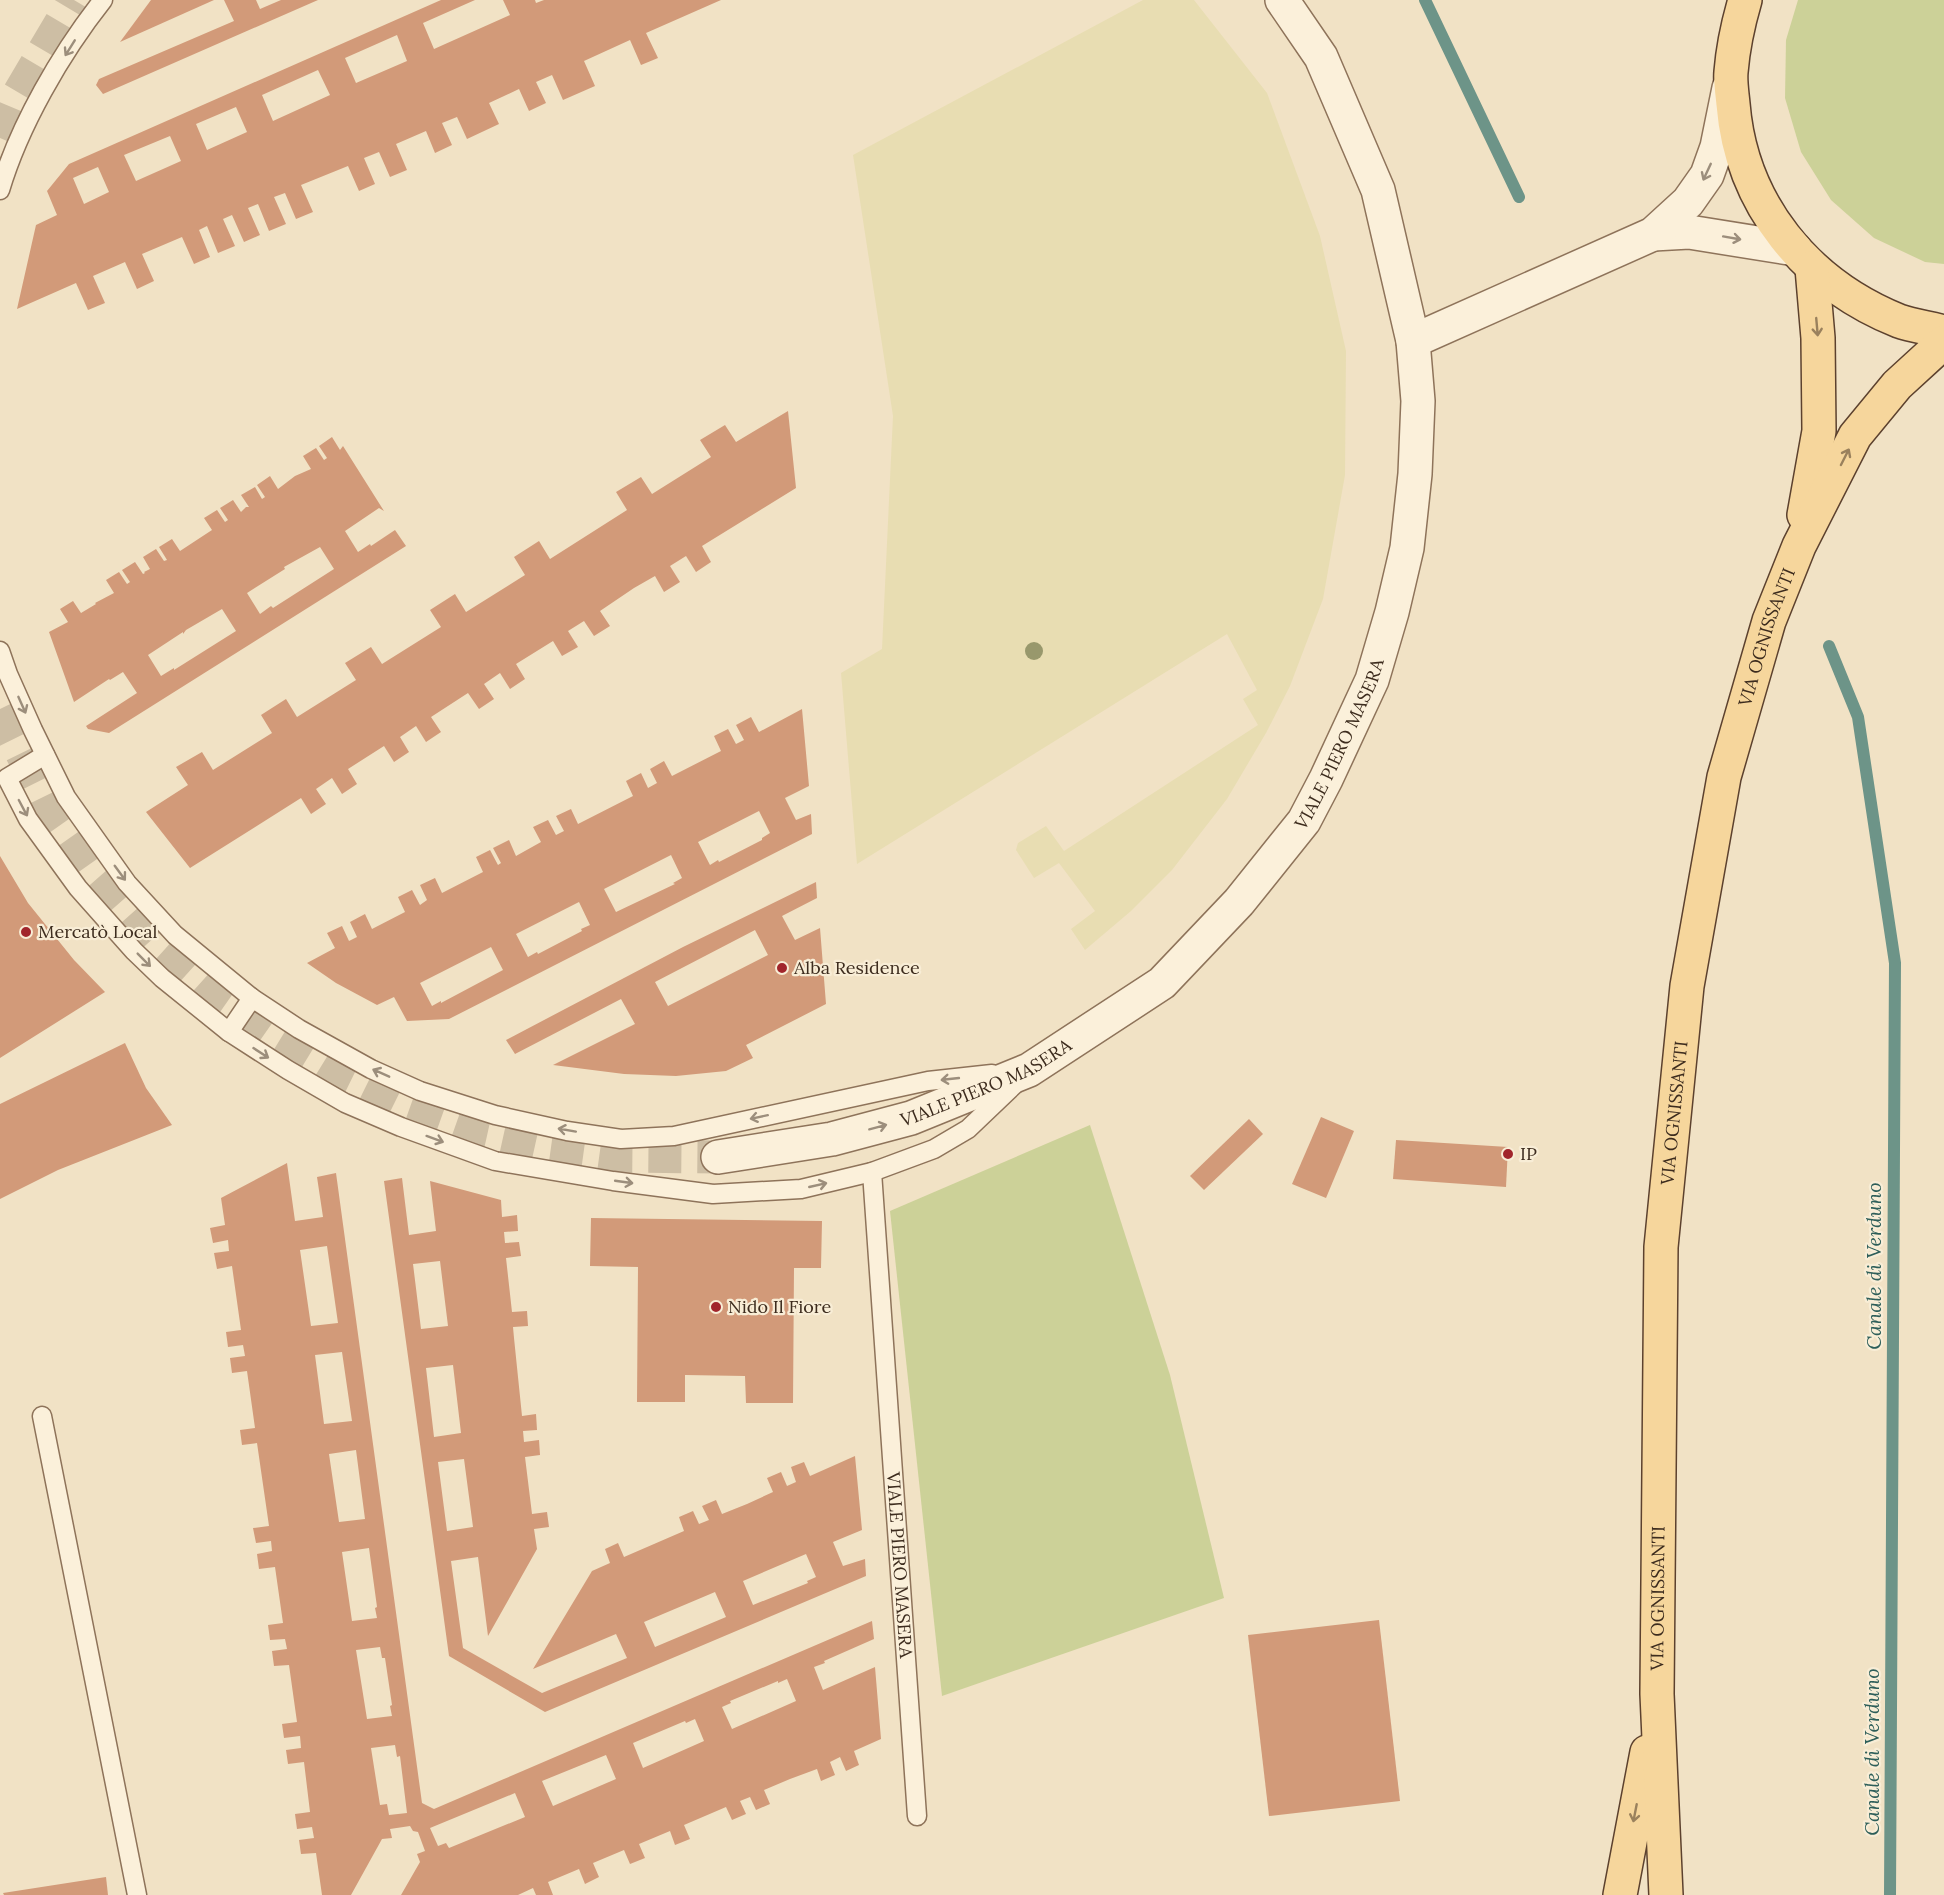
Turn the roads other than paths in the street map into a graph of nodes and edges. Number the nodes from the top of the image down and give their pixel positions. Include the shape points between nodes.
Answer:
1 (103, 0) edge
2 (1282, 0) edge
3 (1745, 0) edge
4 (1731, 75) junction
5 (0, 190) edge
6 (1653, 234) junction
7 (1804, 259) junction
8 (1944, 332) edge
9 (1413, 341) junction
10 (1944, 342) edge
11 (1799, 546) junction
12 (0, 651) edge
13 (45, 755) junction
14 (3, 770) edge
15 (252, 998) junction
16 (229, 1032) junction
17 (1029, 1070) junction
18 (718, 1157) tunnel mouth
19 (872, 1172) junction
20 (42, 1416) dead end
21 (1658, 1694) junction
22 (917, 1816) dead end
23 (137, 1895) edge
24 (1620, 1895) edge
25 (1666, 1895) edge

1 -> 5 lane via 54,73 24,128
2 - 9 street, VIALE PIERO MASERA via 1321,57 1378,190
3 - 4 main road via 1735,35
4 -> 6 street via 1717,147 1707,175 1688,202
4 - 7 main road via 1735,129 1750,180 1777,228
6 -> 7 street via 1689,232
6 - 9 street
7 - 8 main road via 1854,300 1901,322
7 -> 11 main road, VIA OGNISSANTI via 1818,338 1819,430
9 - 17 street, VIALE PIERO MASERA via 1418,401 1407,548 1371,680 1304,821 1239,902 1162,983
11 -> 10 main road, VIA OGNISSANTI via 1855,436 1897,385
11 - 21 main road, VIA OGNISSANTI via 1769,621 1724,777 1687,986 1661,1247
12 -> 13 lane
13 - 14 lane
13 -> 15 lane via 66,797 127,883 175,935
14 -> 16 lane via 28,819 78,888 162,978
15 - 16 lane
17 -> 15 lane via 928,1081 674,1136 621,1139 495,1115 420,1091 351,1058
16 -> 19 lane via 345,1103 495,1161 713,1194 801,1189
18 -> 17 street, VIALE PIERO MASERA via 832,1139 911,1118
17 - 19 lane via 968,1129 934,1149
19 - 22 lane, VIALE PIERO MASERA
20 - 23 lane
21 -> 24 main road, VIA OGNISSANTI
21 - 25 main road, VIA OGNISSANTI

